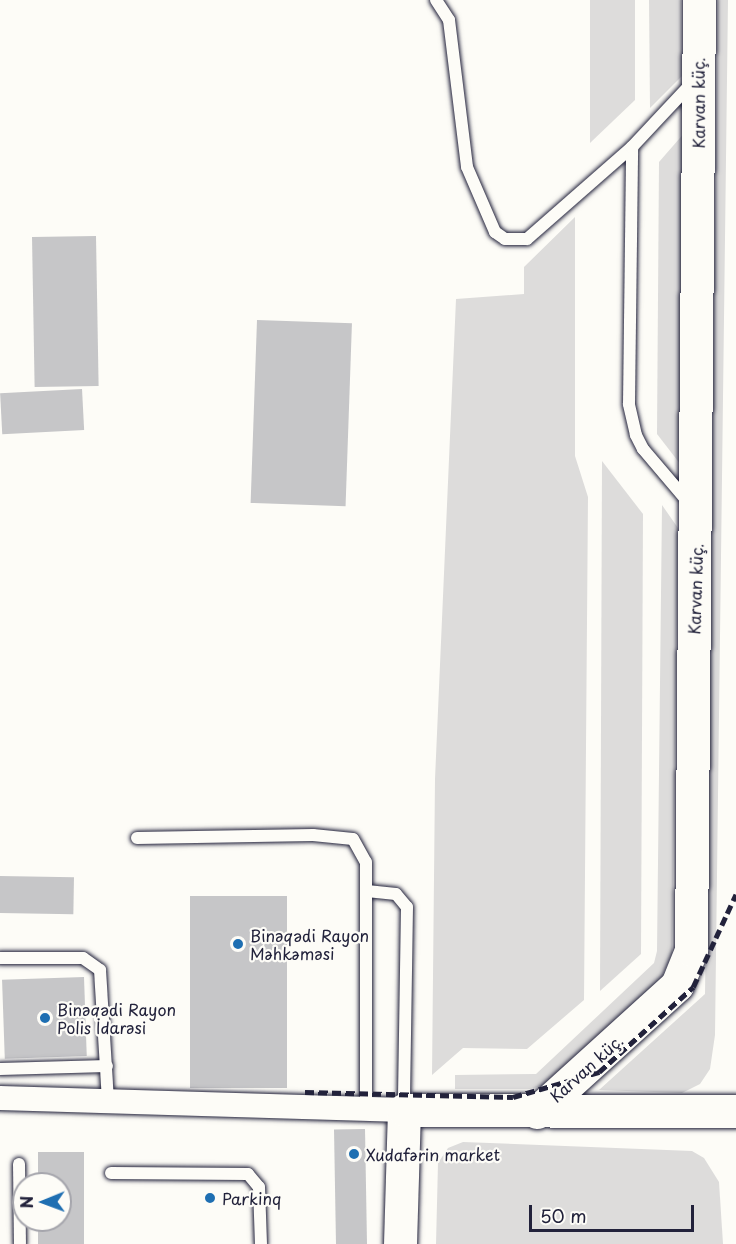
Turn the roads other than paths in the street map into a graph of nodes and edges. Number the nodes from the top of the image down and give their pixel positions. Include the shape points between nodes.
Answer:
1 (435, 0) edge
2 (699, 0) edge
3 (698, 76) junction
4 (632, 147) junction
5 (697, 513) junction
6 (137, 838) dead end
7 (367, 891) junction
8 (0, 958) edge
9 (107, 1066) junction
10 (0, 1069) edge
11 (0, 1098) edge
12 (108, 1102) junction
13 (366, 1107) junction
14 (404, 1110) junction
15 (736, 1111) edge
16 (537, 1112) junction
17 (19, 1164) dead end
18 (111, 1173) dead end
19 (20, 1244) edge
20 (261, 1244) edge
21 (400, 1244) edge

1 - 4 lane via 449,20 467,167 487,219 500,236 516,241 528,239
2 - 3 street, Karvan küç.
3 - 4 lane
3 - 5 street, Karvan küç.
4 - 5 lane via 631,420 643,449
5 - 16 street, Karvan küç. via 691,950 676,985
6 - 7 lane via 341,836 352,840 362,851
7 - 13 lane
7 - 14 lane via 396,894 407,907
8 - 9 lane via 66,956 93,963 103,981
9 - 10 lane
9 - 12 lane
11 - 12 street
12 - 13 street
13 - 14 street
14 - 16 street
14 - 21 street
15 - 16 street
17 - 19 lane
18 - 20 lane via 248,1174 259,1186

